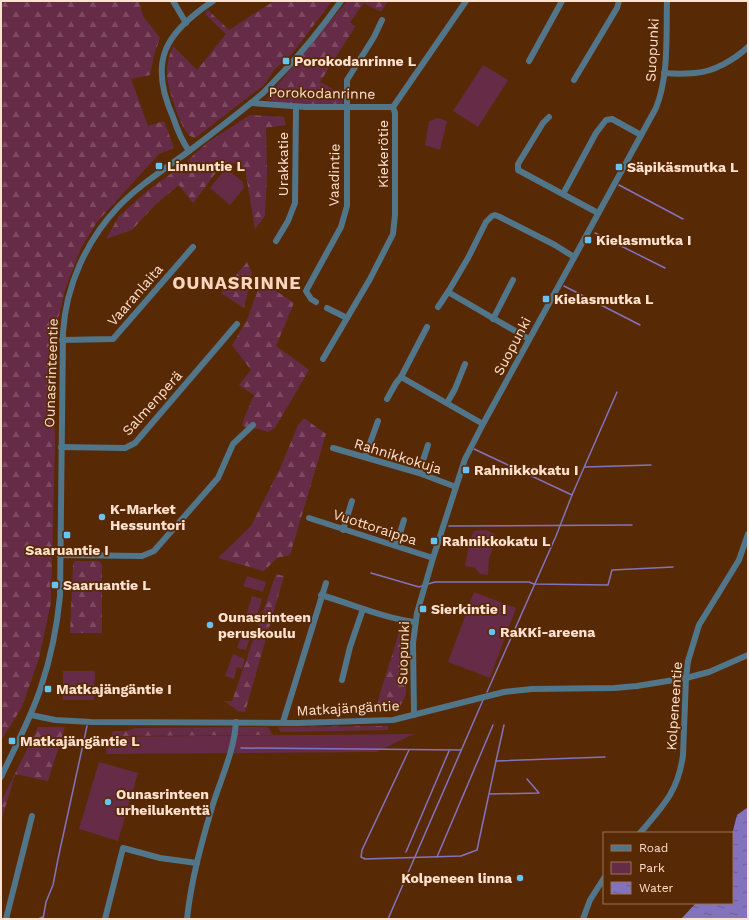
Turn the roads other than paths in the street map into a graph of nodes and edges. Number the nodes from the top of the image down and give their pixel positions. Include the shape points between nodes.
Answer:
1 (173, 1) edge
2 (213, 1) edge
3 (342, 1) edge
4 (466, 1) edge
5 (562, 1) edge
6 (619, 1) edge
7 (667, 1) edge
8 (382, 20) dead end
9 (186, 23) junction
10 (748, 48) edge
11 (529, 61) dead end
12 (664, 73) junction
13 (574, 80) dead end
14 (251, 103) junction
15 (296, 107) junction
16 (347, 107) junction
17 (393, 107) junction
18 (549, 118) dead end
19 (641, 135) junction
20 (189, 151) junction
21 (563, 194) junction
22 (598, 213) junction
23 (276, 240) dead end
24 (193, 247) dead end
25 (574, 257) junction
26 (513, 280) dead end
27 (448, 292) junction
28 (316, 302) dead end
29 (438, 307) dead end
30 (327, 308) dead end
31 (347, 318) junction
32 (493, 319) junction
33 (237, 324) dead end
34 (427, 328) dead end
35 (529, 339) junction
36 (62, 340) junction
37 (323, 360) dead end
38 (465, 364) dead end
39 (401, 377) junction
40 (387, 400) dead end
41 (448, 403) junction
42 (378, 421) dead end
43 (482, 424) junction
44 (253, 425) dead end
45 (428, 445) dead end
46 (61, 447) junction
47 (334, 448) dead end
48 (365, 457) junction
49 (419, 473) junction
50 (456, 487) junction
51 (352, 501) dead end
52 (309, 518) dead end
53 (404, 520) dead end
54 (343, 530) junction
55 (748, 534) edge
56 (396, 546) junction
57 (60, 555) junction
58 (433, 558) junction
59 (326, 583) dead end
60 (321, 595) junction
61 (363, 609) junction
62 (415, 622) junction
63 (748, 654) edge
64 (686, 678) junction
65 (342, 680) dead end
66 (31, 715) junction
67 (414, 715) junction
68 (236, 722) junction
69 (282, 722) junction
70 (1, 777) edge
71 (32, 816) dead end
72 (641, 832) edge
73 (197, 863) junction
74 (603, 880) edge
75 (6, 919) edge
76 (105, 919) edge
77 (186, 919) edge
78 (583, 919) edge

1 - 9 street
2 - 9 street
3 - 14 street, Ounasrinteentie via 304,49
4 - 17 street, Kiekerötie
5 - 11 street
6 - 13 street
7 - 12 street, Suopunki
8 - 16 street via 347,80
9 - 20 street via 172,36 161,63 163,90 168,108
10 - 12 street via 707,71
12 - 19 street, Suopunki via 658,102
14 - 15 street, Porokodanrinne
14 - 20 street, Ounasrinteentie
15 - 16 street, Porokodanrinne
15 - 23 street, Urakkatie via 295,203
16 - 17 street, Porokodanrinne
16 - 28 street, Vaadintie via 346,206 341,227 306,292
17 - 31 street, Kiekerötie via 395,229
18 - 21 street via 543,123 517,167
19 - 21 street via 612,119 606,120 596,133
19 - 22 street, Suopunki
20 - 36 street, Ounasrinteentie via 134,193 100,230 75,276 65,311
21 - 22 street
22 - 25 street, Suopunki
24 - 36 street, Vaaranlaita via 113,340
25 - 27 street via 500,217 492,216 486,222
25 - 35 street, Suopunki
26 - 32 street
27 - 29 street
27 - 32 street
30 - 31 street
31 - 37 street, Kiekerötie
32 - 35 street
33 - 46 street, Salmenperä via 135,443 125,448
34 - 39 street
35 - 43 street, Suopunki
36 - 46 street, Ounasrinteentie
38 - 41 street
39 - 40 street
39 - 41 street
41 - 43 street
42 - 48 street
43 - 50 street, Suopunki via 464,459
44 - 57 street via 233,444 218,478 154,551 142,556
45 - 49 street
46 - 57 street, Ounasrinteentie
47 - 48 street, Rahnikkokuja
48 - 49 street, Rahnikkokuja
49 - 50 street, Rahnikkokuja
50 - 58 street, Suopunki
51 - 54 street
52 - 54 street, Vuottoraippa
53 - 56 street
54 - 56 street, Vuottoraippa
55 - 64 street, Kolpeneentie via 739,560 699,625 688,661
56 - 58 street, Vuottoraippa
57 - 66 street, Ounasrinteentie via 60,596 55,634
58 - 62 street, Suopunki
59 - 60 street
60 - 61 street
60 - 69 street
61 - 62 street
61 - 65 street
62 - 67 street, Suopunki
63 - 64 street, Matkajängäntie via 709,672
64 - 67 street, Matkajängäntie via 614,688 504,692
64 - 72 street, Kolpeneentie via 681,768 670,796
66 - 68 street, Matkajängäntie via 55,720 91,722
66 - 70 street, Ounasrinteentie
67 - 69 street, Matkajängäntie via 393,720
68 - 69 street, Matkajängäntie
68 - 73 street via 232,751 213,803
71 - 75 street
73 - 76 street via 160,858 123,848
73 - 77 street
74 - 78 street via 590,900

